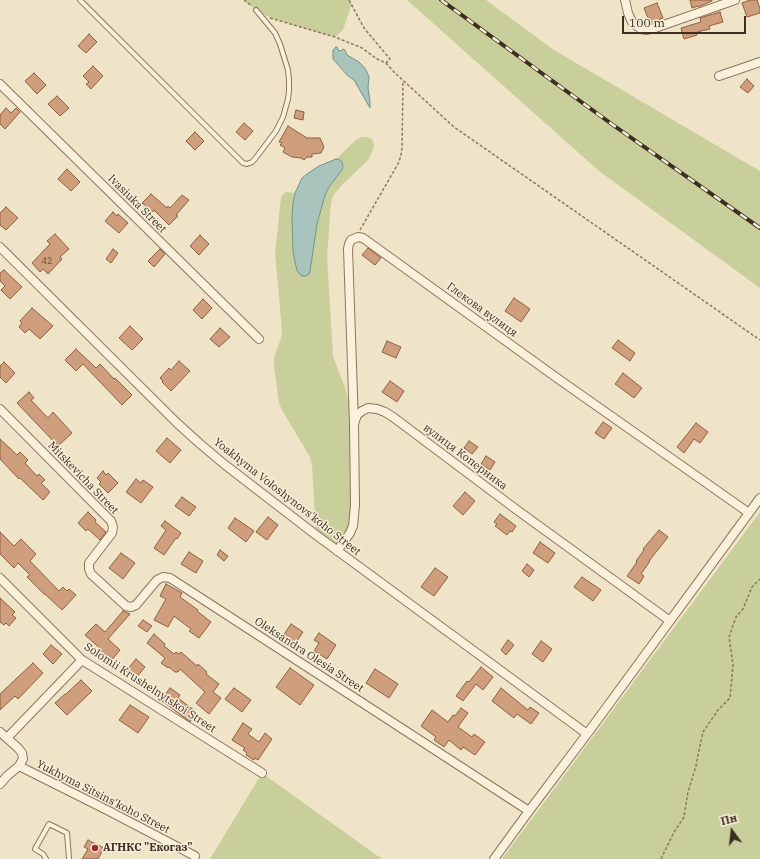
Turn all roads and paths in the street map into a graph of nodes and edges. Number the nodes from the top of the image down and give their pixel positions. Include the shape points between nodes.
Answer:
1 (80, 0) edge
2 (244, 0) edge
3 (350, 0) edge
4 (624, 0) edge
5 (735, 0) edge
6 (256, 10) junction
7 (760, 62) edge
8 (386, 63) junction
9 (719, 76) dead end
10 (403, 81) junction
11 (0, 84) edge
12 (354, 238) junction
13 (0, 247) edge
14 (259, 339) dead end
15 (760, 340) edge
16 (0, 410) edge
17 (354, 424) junction
18 (760, 498) edge
19 (749, 513) junction
20 (337, 551) junction
21 (89, 569) joint
22 (0, 578) edge
23 (760, 579) edge
24 (670, 621) junction
25 (82, 660) junction
26 (0, 732) edge
27 (587, 734) junction
28 (7, 738) junction
29 (19, 766) junction
30 (262, 773) dead end
31 (0, 784) edge
32 (529, 811) junction
33 (195, 856) dead end
34 (46, 859) edge
35 (69, 859) edge
36 (494, 859) edge
37 (661, 859) edge

1 - 6 lane via 243,163 247,164 256,159 276,131 283,117 289,91 288,70 280,44 275,33
2 - 6 path
3 - 8 path via 364,28 390,59
4 - 5 street via 632,22 647,30
6 - 8 path via 271,18 362,48
7 - 9 street
8 - 10 path
10 - 12 path via 402,148 399,162
10 - 15 path via 454,127
11 - 14 street, Ivasiuka Street
12 - 17 street via 348,249
12 - 19 street, Глекова вулиця via 362,238
13 - 20 street, Yoakhyma Voloshynovs'koho Street via 199,443
16 - 21 street, Mitskevicha Street via 111,521 112,533 90,563
17 - 20 street via 353,526
17 - 24 street, вулиця Коперника via 358,415 365,410 372,408 385,412
18 - 19 street
19 - 24 street
20 - 27 street, Yoakhyma Voloshynovs'koho Street
21 - 32 street, Oleksandra Olesia Street via 102,585 126,606 131,607 136,605 157,580 163,577 170,578
22 - 25 street, Solomii Krushelnytskoi Street
23 - 37 path via 752,587 729,637 732,665 730,698 703,732 684,816
24 - 27 street
25 - 28 street
25 - 30 street, Solomii Krushelnytskoi Street
26 - 28 street, Yukhyma Sitsins'koho Street
27 - 32 street
28 - 29 street, Yukhyma Sitsins'koho Street via 22,753 23,759
29 - 31 street
29 - 33 street, Yukhyma Sitsins'koho Street
32 - 36 street
34 - 35 lane via 35,849 49,824 66,833

